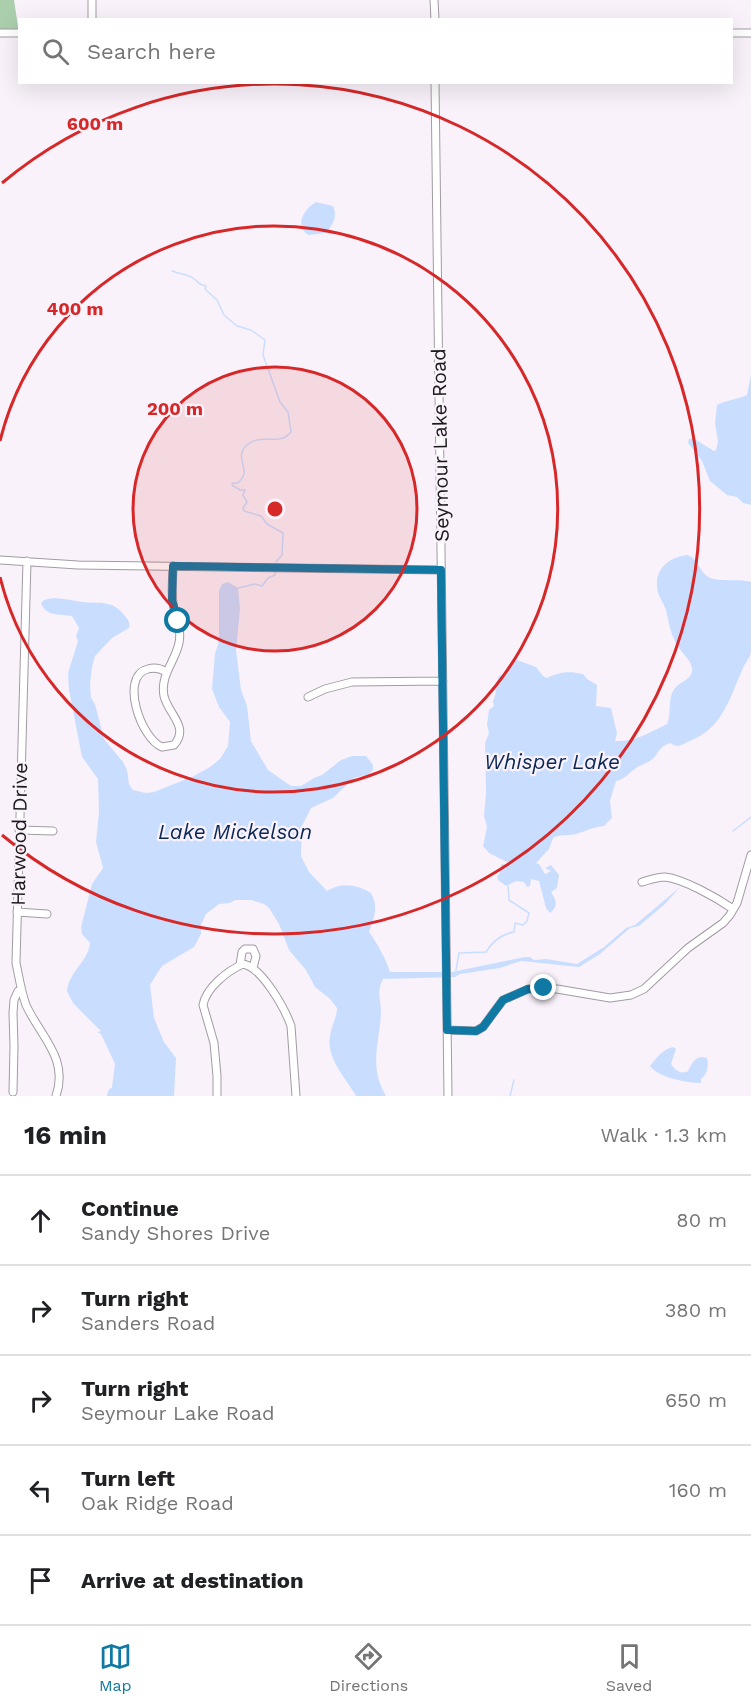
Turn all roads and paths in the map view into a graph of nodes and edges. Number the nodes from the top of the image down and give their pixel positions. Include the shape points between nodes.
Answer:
1 (92, 0) edge
2 (434, 0) edge
3 (92, 18) edge
4 (435, 18) edge
5 (0, 33) edge
6 (18, 33) edge
7 (733, 33) edge
8 (751, 33) edge
9 (435, 84) edge
10 (0, 560) edge
11 (27, 561) junction
12 (173, 566) junction
13 (441, 570) junction
14 (166, 672) junction
15 (443, 681) junction
16 (308, 697) dead end
17 (19, 830) junction
18 (53, 831) dead end
19 (751, 855) edge
20 (642, 882) dead end
21 (734, 909) junction
22 (17, 912) junction
23 (47, 914) dead end
24 (240, 965) junction
25 (253, 968) junction
26 (21, 990) junction
27 (447, 1030) junction
28 (13, 1092) dead end
29 (56, 1096) edge
30 (217, 1096) edge
31 (296, 1096) edge
32 (448, 1096) edge

1 - 3 street
2 - 4 street
5 - 6 street
7 - 8 street
9 - 13 street, Seymour Lake Road
10 - 11 street
11 - 12 street
11 - 17 street, Harwood Drive
12 - 13 street
12 - 14 street via 172,600 180,633
13 - 15 street, Seymour Lake Road
14 - 14 street via 165,696 181,731 174,745 162,747 150,739 142,726 134,687 142,670 156,668
15 - 16 street via 352,682
15 - 27 street, Seymour Lake Road
17 - 18 street
17 - 22 street, Harwood Drive
19 - 21 street
20 - 21 street via 662,877 675,879
21 - 27 street via 723,923 688,948 644,989 631,995 610,998 557,989 528,989 503,1000 476,1031
22 - 23 street
22 - 26 street, Harwood Drive via 16,963
24 - 25 street
24 - 25 street via 242,952 253,949
24 - 30 street via 206,995 203,1005 214,1043
25 - 31 street via 282,1004 291,1026
26 - 28 street via 14,1000
26 - 29 street, Harwood Drive via 58,1060
27 - 32 street, Seymour Lake Road

